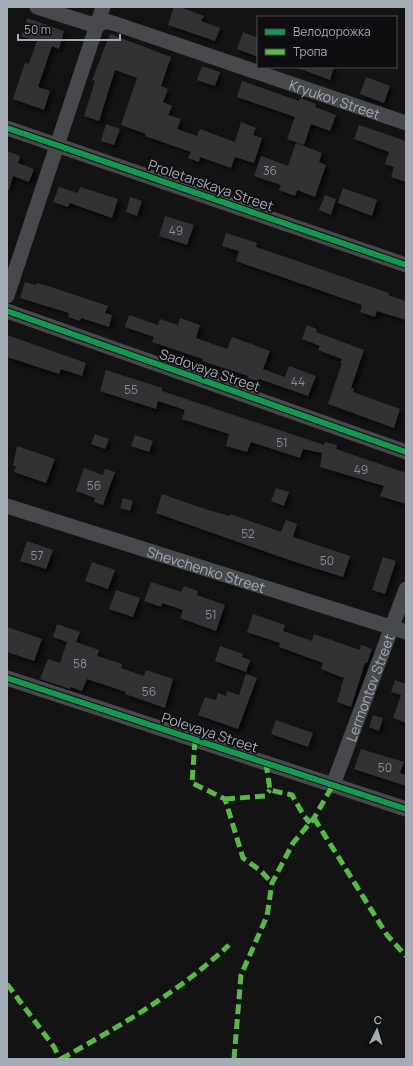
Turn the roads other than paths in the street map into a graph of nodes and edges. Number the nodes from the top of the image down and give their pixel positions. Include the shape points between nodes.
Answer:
1 (37, 7) edge
2 (103, 7) edge
3 (97, 26) junction
4 (406, 124) edge
5 (7, 128) edge
6 (58, 145) junction
7 (406, 265) edge
8 (8, 287) edge
9 (7, 311) edge
10 (406, 452) edge
11 (7, 506) edge
12 (406, 589) edge
13 (399, 630) edge
14 (7, 678) edge
15 (333, 785) junction
16 (406, 809) edge

1 - 3 street, Kryukov Street
2 - 3 street
3 - 4 street, Kryukov Street via 105,21 116,24
3 - 6 street
5 - 6 street, Proletarskaya Street
6 - 7 street, Proletarskaya Street
6 - 8 street
9 - 10 street, Sadovaya Street
11 - 13 street, Shevchenko Street
12 - 13 street, Lermontov Street
13 - 15 street, Lermontov Street
14 - 15 street, Polevaya Street
15 - 16 street, Polevaya Street

